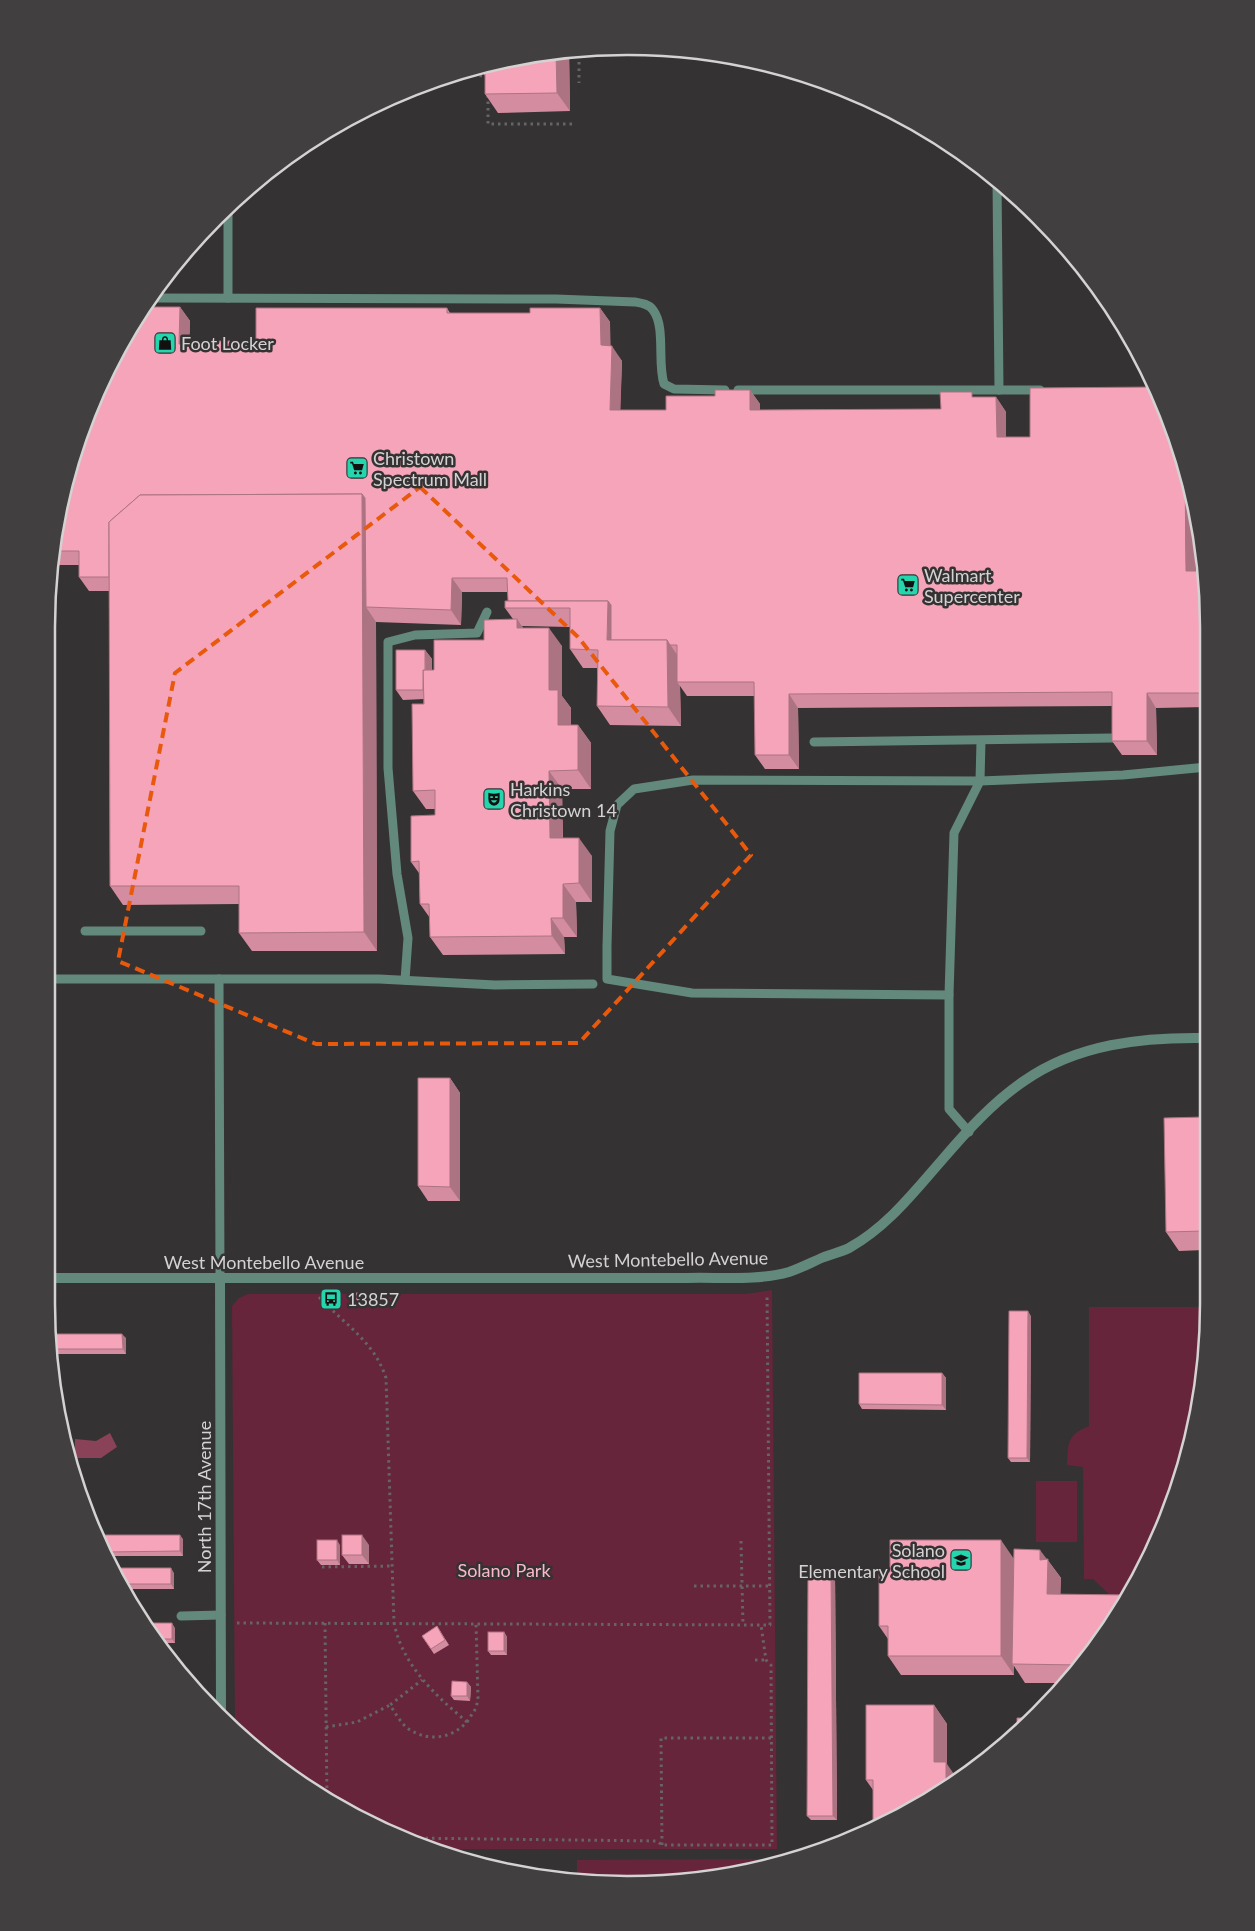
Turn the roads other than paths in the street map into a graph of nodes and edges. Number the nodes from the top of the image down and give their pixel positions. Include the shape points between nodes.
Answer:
1 (998, 191) edge
2 (228, 218) edge
3 (159, 298) edge
4 (228, 298) junction
5 (999, 390) junction
6 (1053, 390) edge
7 (487, 612) dead end
8 (1113, 738) edge
9 (981, 741) junction
10 (814, 742) dead end
11 (1200, 768) edge
12 (980, 781) junction
13 (85, 930) dead end
14 (201, 931) dead end
15 (55, 979) edge
16 (219, 979) junction
17 (405, 980) junction
18 (593, 984) dead end
19 (949, 995) junction
20 (1200, 1038) edge
21 (968, 1132) junction
22 (55, 1278) edge
23 (220, 1278) junction
24 (221, 1615) junction
25 (180, 1616) dead end
26 (221, 1706) edge

1 - 5 lane
2 - 4 lane
3 - 4 lane
4 - 5 lane via 635,302 652,309 658,321 661,374 664,384 674,389
5 - 6 lane
7 - 17 lane via 477,633 415,635 388,642 388,768 397,874 408,938
8 - 9 lane
9 - 10 lane
9 - 12 lane
11 - 12 lane via 1123,775
12 - 19 lane via 954,833
12 - 19 lane via 693,780 634,789 617,805 610,831 607,979 692,993
13 - 14 lane
15 - 16 lane
16 - 17 lane
16 - 23 lane
17 - 18 lane via 495,985
19 - 21 lane via 949,1109
20 - 21 street, West Montebello Avenue via 1166,1038 1119,1044 1094,1048 1066,1058 1006,1094
21 - 23 street, West Montebello Avenue via 898,1210 866,1237 847,1249 788,1272 754,1277 687,1278
22 - 23 street, West Montebello Avenue
23 - 24 street, North 17th Avenue
24 - 25 lane
24 - 26 street, North 17th Avenue

